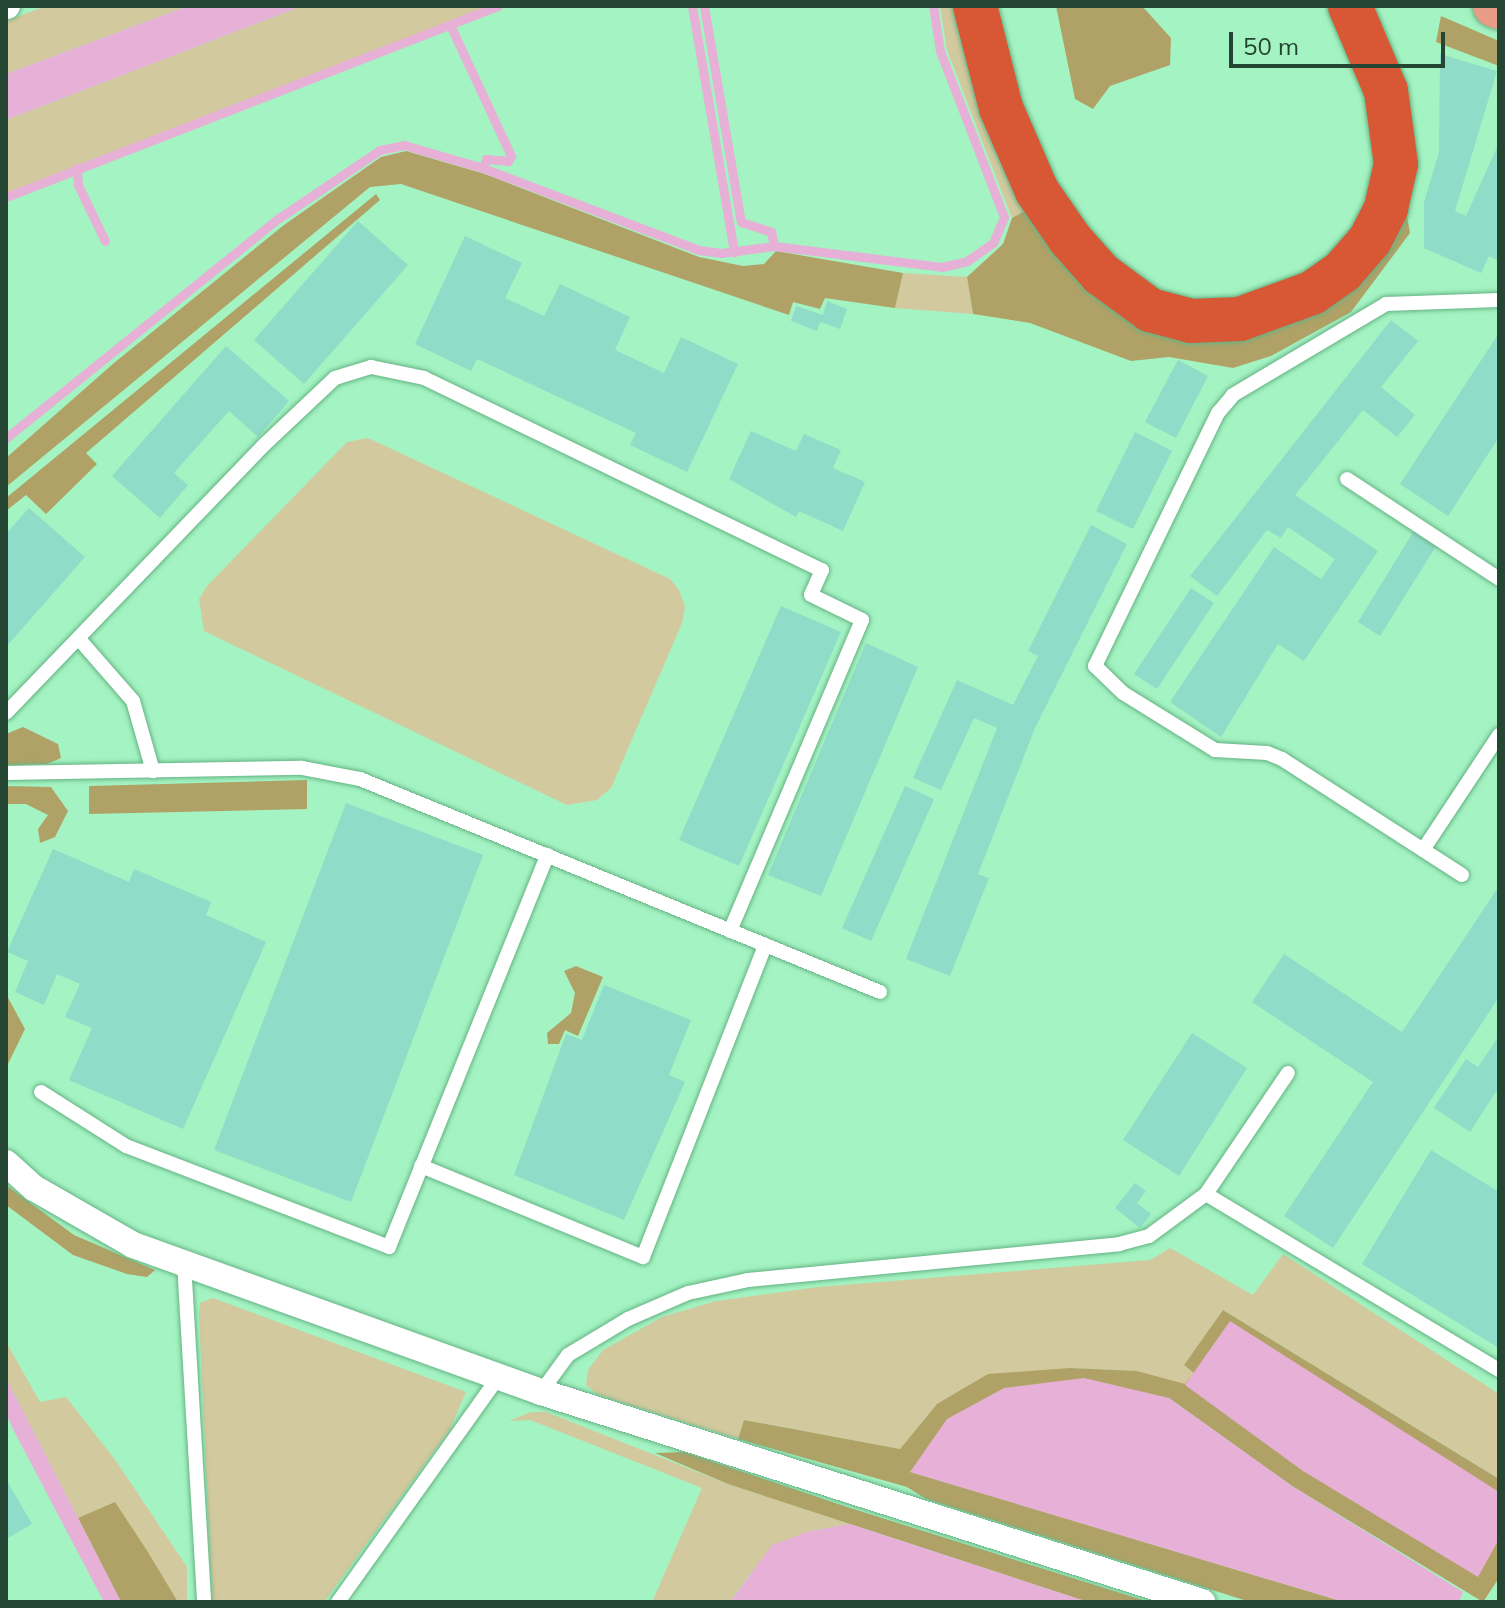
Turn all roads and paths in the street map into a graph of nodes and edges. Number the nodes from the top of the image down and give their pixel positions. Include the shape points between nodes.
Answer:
1 (975, 6) edge
2 (1350, 6) edge
3 (1499, 300) edge
4 (1347, 479) dead end
5 (1499, 579) edge
6 (79, 639) junction
7 (6, 713) edge
8 (1499, 735) edge
9 (153, 771) junction
10 (6, 773) edge
11 (1423, 850) junction
12 (547, 855) junction
13 (1462, 875) dead end
14 (730, 931) junction
15 (765, 945) junction
16 (880, 992) dead end
17 (1288, 1073) dead end
18 (41, 1092) dead end
19 (6, 1163) edge
20 (421, 1166) junction
21 (1206, 1194) junction
22 (184, 1263) junction
23 (1499, 1370) edge
24 (499, 1376) junction
25 (541, 1392) junction
26 (204, 1602) edge
27 (338, 1602) edge
28 (1202, 1602) edge

1 - 2 highway via 1001,108 1037,191 1101,274 1150,310 1191,321 1240,319 1312,293 1343,271 1370,240 1386,208 1396,164 1386,91
3 - 11 lane via 1386,304 1233,395 1218,413 1095,666 1123,693 1215,750 1282,759
4 - 5 lane
6 - 7 lane
6 - 9 lane via 133,701
6 - 14 lane via 335,378 371,367 424,378 822,570 811,595 862,620
8 - 11 lane
9 - 10 lane
9 - 12 lane via 302,768 360,779
11 - 13 lane
12 - 14 lane
12 - 20 lane
14 - 15 lane
15 - 16 lane
15 - 20 lane via 643,1257
17 - 21 lane
18 - 20 lane via 126,1146 389,1247
19 - 22 street via 77,1215 133,1245
21 - 23 lane
21 - 25 lane via 1149,1236 1119,1244 748,1280 688,1293 628,1319 568,1355
22 - 24 street
22 - 26 lane
24 - 25 street
24 - 27 lane
25 - 28 street

